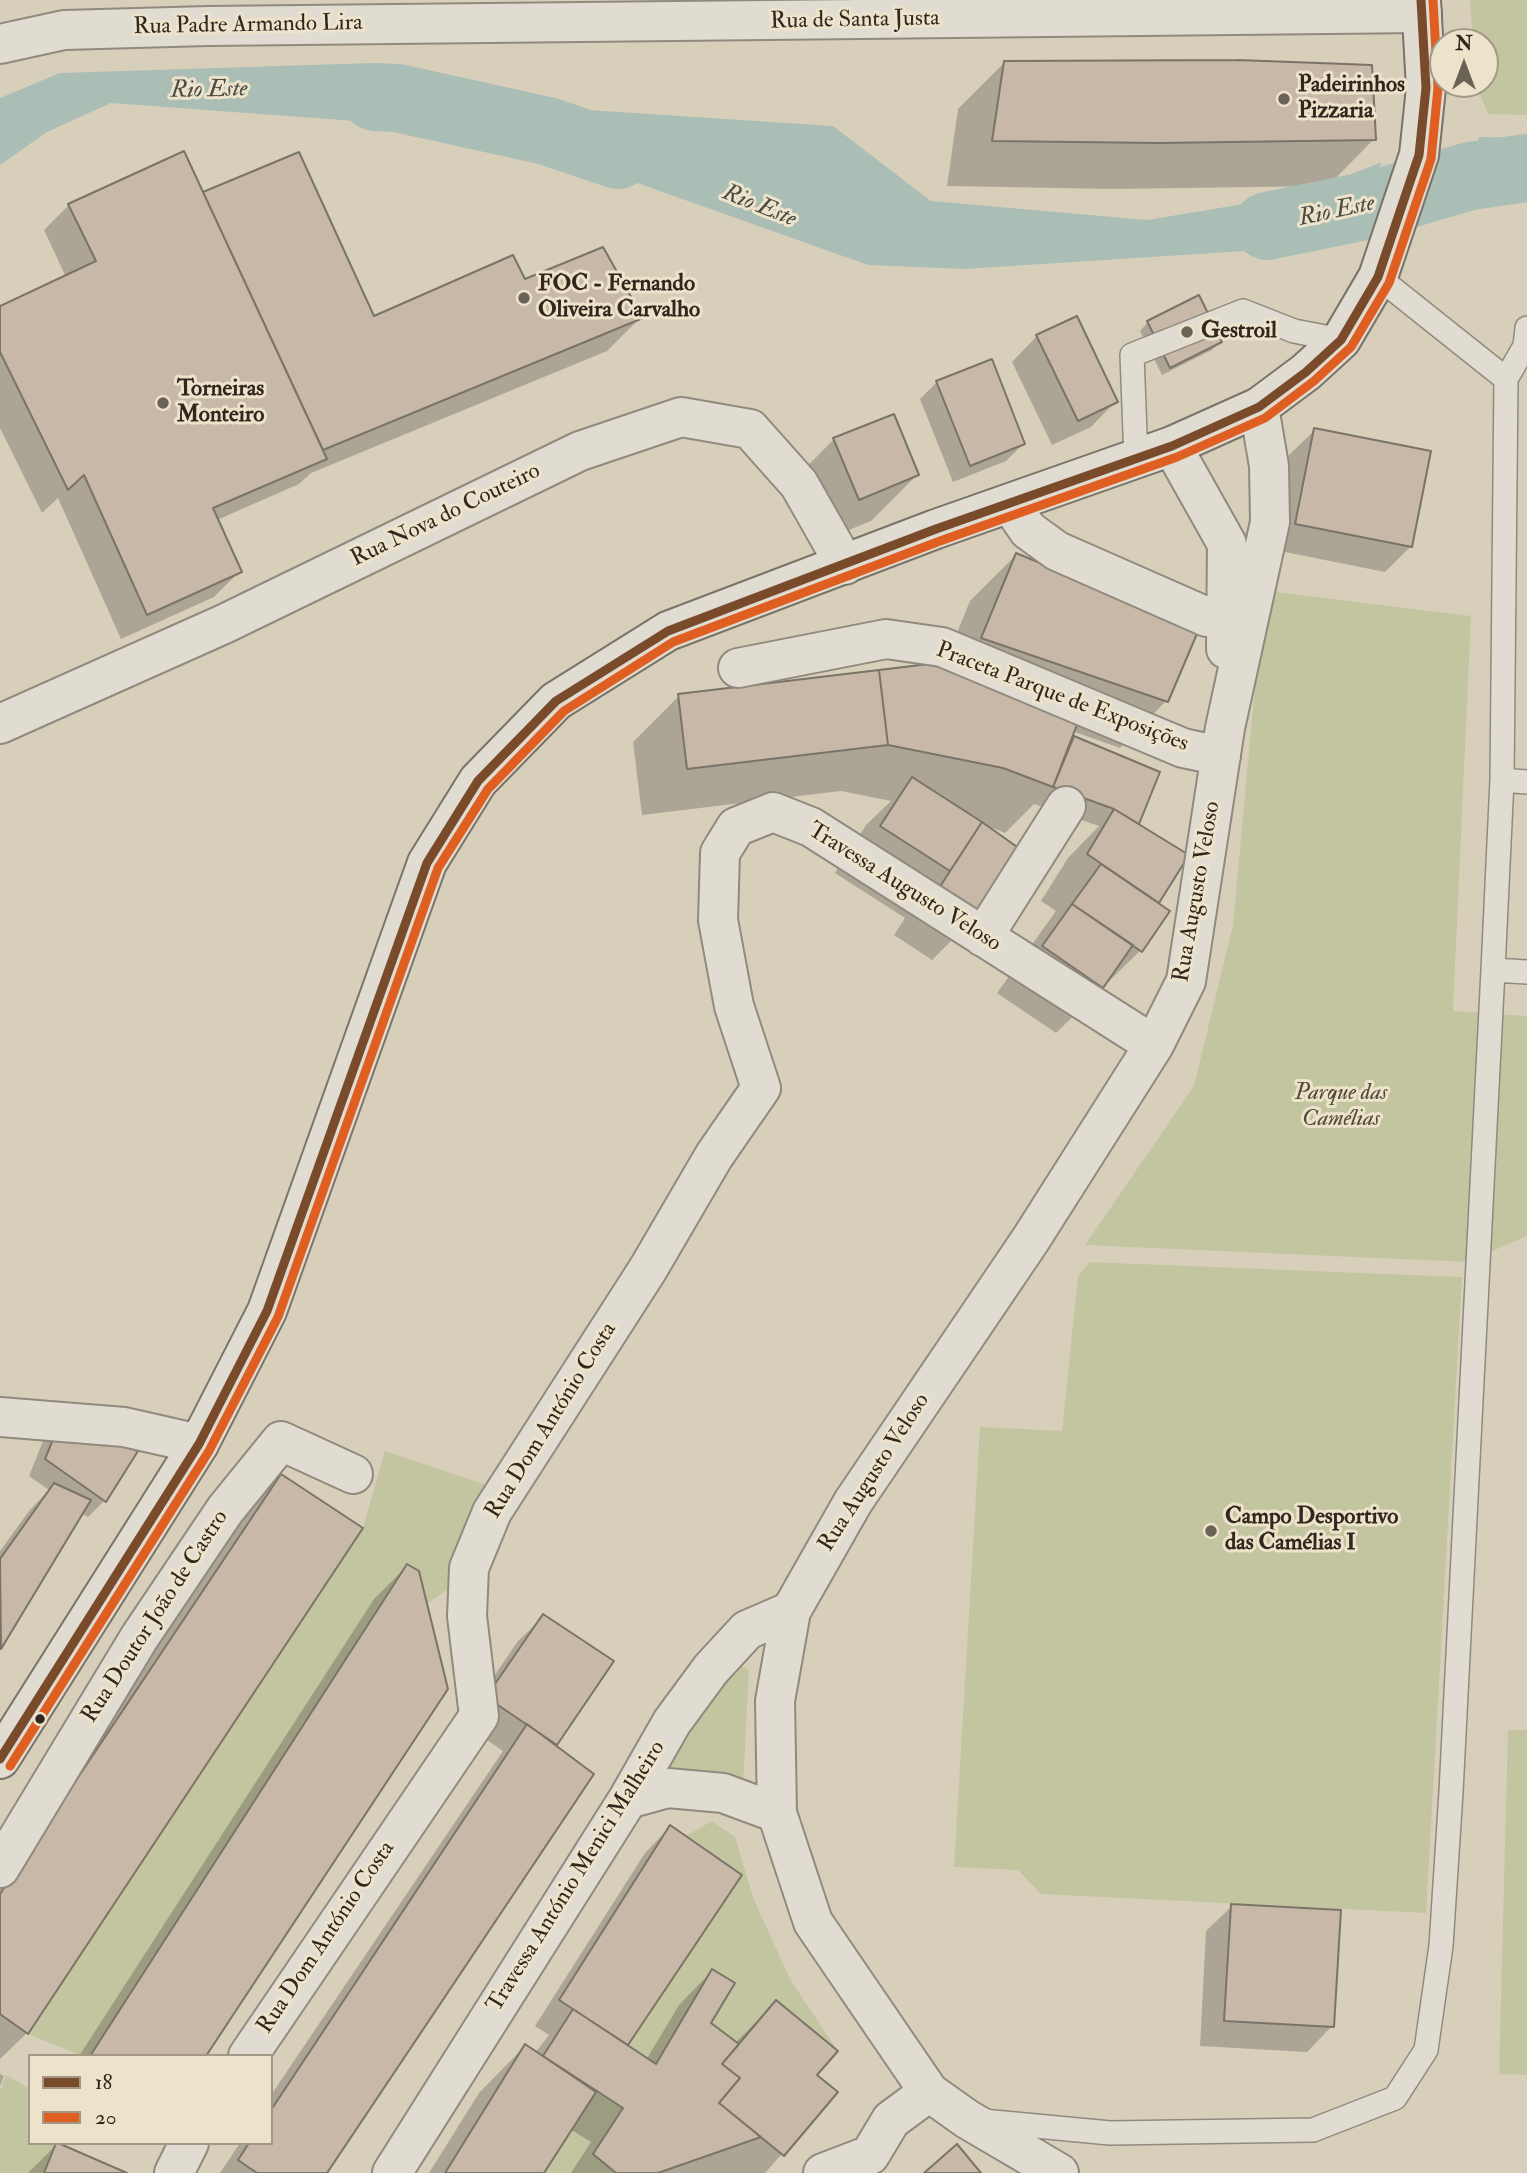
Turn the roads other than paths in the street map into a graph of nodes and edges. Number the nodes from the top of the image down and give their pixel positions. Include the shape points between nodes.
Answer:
1 (1421, 7) edge
2 (499, 24) joint
3 (0, 44) edge
4 (1378, 277) junction
5 (1527, 328) edge
6 (1341, 340) junction
7 (1506, 379) junction
8 (1259, 407) junction
9 (1172, 446) junction
10 (1136, 460) junction
11 (1011, 505) junction
12 (845, 565) junction
13 (1227, 604) junction
14 (738, 668) dead end
15 (0, 724) edge
16 (1223, 742) junction
17 (1502, 780) junction
18 (1527, 782) edge
19 (1066, 806) dead end
20 (983, 937) junction
21 (1493, 970) junction
22 (1527, 972) edge
23 (1154, 1045) junction
24 (761, 1088) joint
25 (0, 1417) edge
26 (199, 1444) junction
27 (353, 1474) dead end
28 (791, 1611) junction
29 (0, 1759) edge
30 (628, 1799) junction
31 (777, 1812) junction
32 (0, 1868) edge
33 (249, 2054) edge
34 (929, 2092) junction
35 (967, 2119) junction
36 (392, 2173) edge
37 (823, 2173) edge
38 (1059, 2173) edge

1 - 2 street, Rua de Santa Justa
1 - 4 street via 1426,88 1421,147
2 - 3 street, Rua Padre Armando Lira via 64,30
4 - 6 street
4 - 7 lane
5 - 7 lane via 1525,346
6 - 8 street
6 - 10 lane via 1294,331 1243,312 1132,355
7 - 17 lane
8 - 9 street
8 - 16 street, Rua Augusto Veloso via 1269,466 1270,522
9 - 10 street
9 - 13 street, Rua Augusto Veloso via 1227,544
10 - 11 street
11 - 12 street
11 - 13 street via 1028,530 1058,551 1207,617 1220,614
12 - 15 street, Rua Nova do Couteiro via 799,484 750,429 681,418 580,451 224,624
12 - 26 street via 668,631 556,701 478,780 427,863 267,1311
13 - 16 street, Rua Augusto Veloso
14 - 16 street, Praceta Parque de Exposições via 886,639 942,647 1183,747
16 - 23 street, Rua Augusto Veloso via 1186,981
17 - 18 lane
17 - 21 lane
19 - 20 street
20 - 23 street, Travessa Augusto Veloso
20 - 24 street, Travessa Augusto Veloso via 811,827 773,812 736,827 720,853 718,919 734,1006
21 - 22 lane
21 - 35 lane via 1451,1792 1441,1946 1426,2050 1395,2098 1313,2130 1110,2133
23 - 28 street, Rua Augusto Veloso via 1031,1239 853,1502
24 - 33 street, Rua Dom António Costa via 492,1512 470,1567 467,1616 479,1716
25 - 26 street via 124,1427
26 - 29 street
27 - 32 street, Rua Doutor João de Castro via 281,1441 225,1510 139,1638
28 - 30 street, Travessa António Menici Malheiro via 747,1630 711,1669 672,1722
28 - 31 street, Rua Augusto Veloso via 775,1701
30 - 31 street via 668,1788 682,1789 723,1793
30 - 36 street, Travessa António Menici Malheiro
31 - 34 street, Rua Augusto Veloso via 813,1922
34 - 35 street, Rua Augusto Veloso
34 - 37 street via 891,2120 870,2155
35 - 38 street, Rua Augusto Veloso

